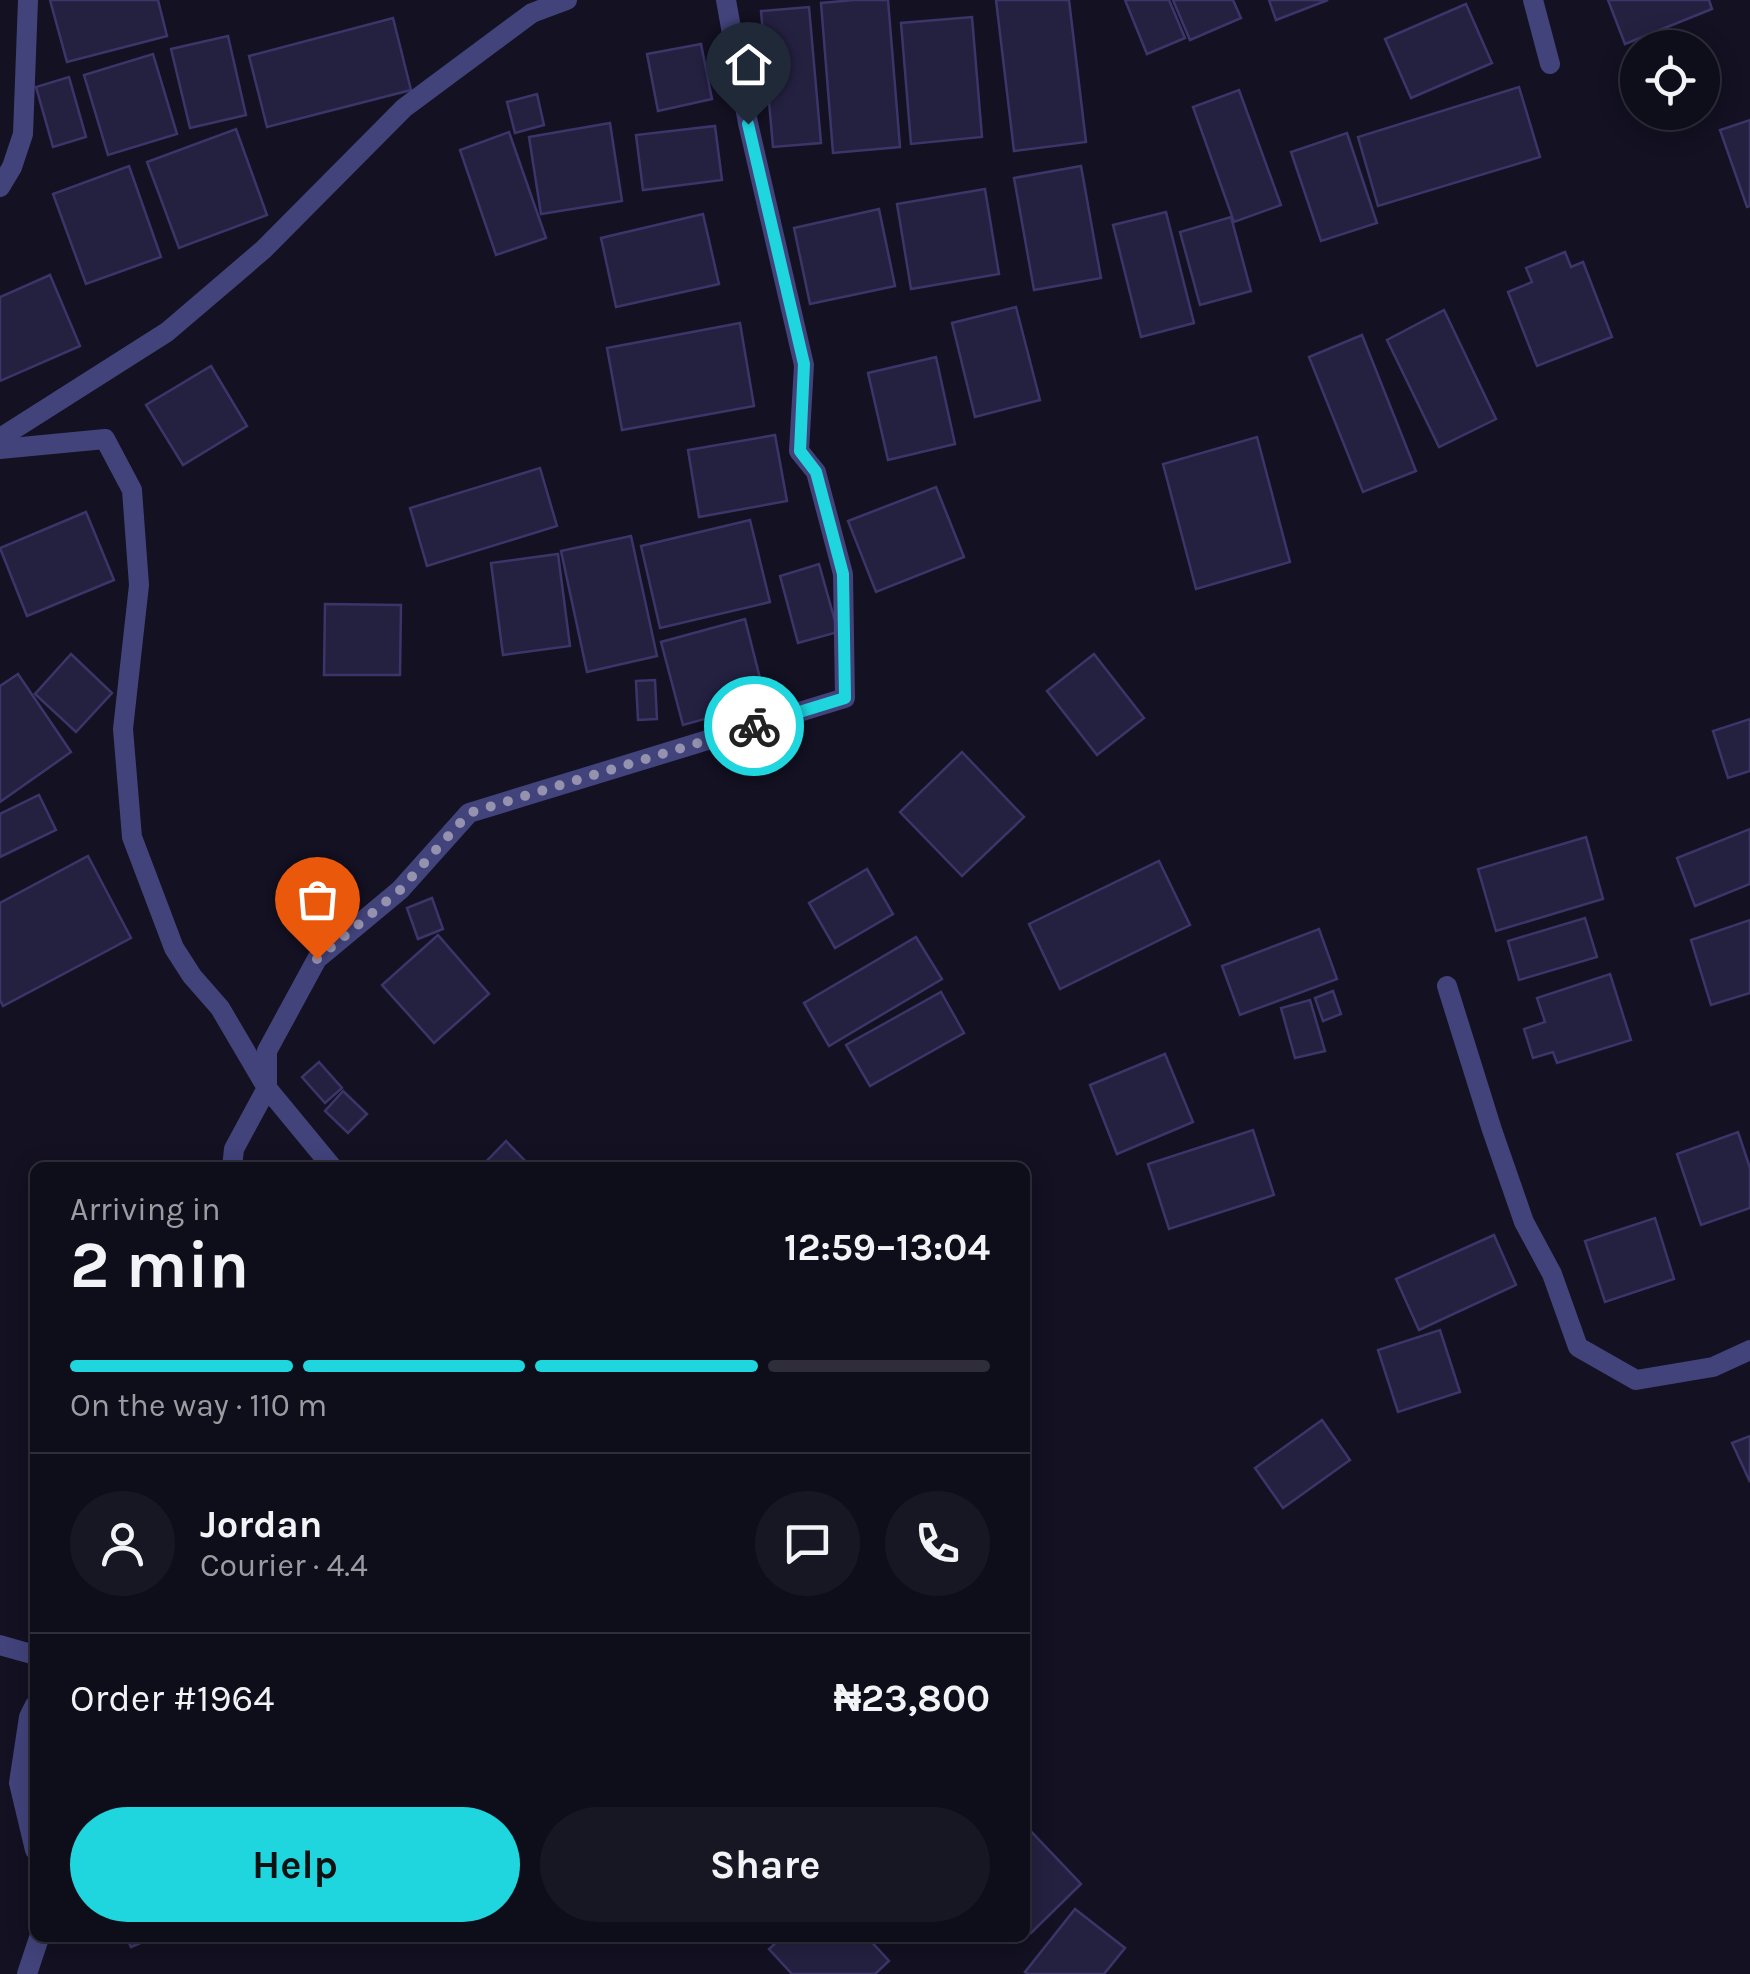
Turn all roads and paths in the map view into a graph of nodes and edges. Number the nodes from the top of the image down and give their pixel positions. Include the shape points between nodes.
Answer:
1 (28, 0) edge
2 (566, 0) edge
3 (726, 0) edge
4 (1533, 0) edge
5 (1550, 64) dead end
6 (0, 187) edge
7 (0, 438) edge
8 (0, 449) edge
9 (1447, 986) dead end
10 (267, 1088) junction
11 (233, 1162) edge
12 (328, 1162) edge
13 (1750, 1350) edge
14 (0, 1645) edge
15 (30, 1654) edge
16 (30, 1716) edge
17 (30, 1829) edge
18 (38, 1942) edge
19 (27, 1974) edge

1 - 6 street via 23,134
2 - 7 street via 532,12 404,108 263,250 167,332
3 - 10 street via 804,364 800,451 816,472 843,574 845,698 469,813 400,890 317,959 266,1052
4 - 5 street
8 - 10 street via 105,439 132,490 140,585 123,729 132,837 174,948 220,1008
9 - 13 street via 1524,1222 1552,1274 1578,1347 1636,1380 1714,1367
10 - 11 street
10 - 12 street
14 - 15 street
16 - 17 street via 19,1783
18 - 19 street

